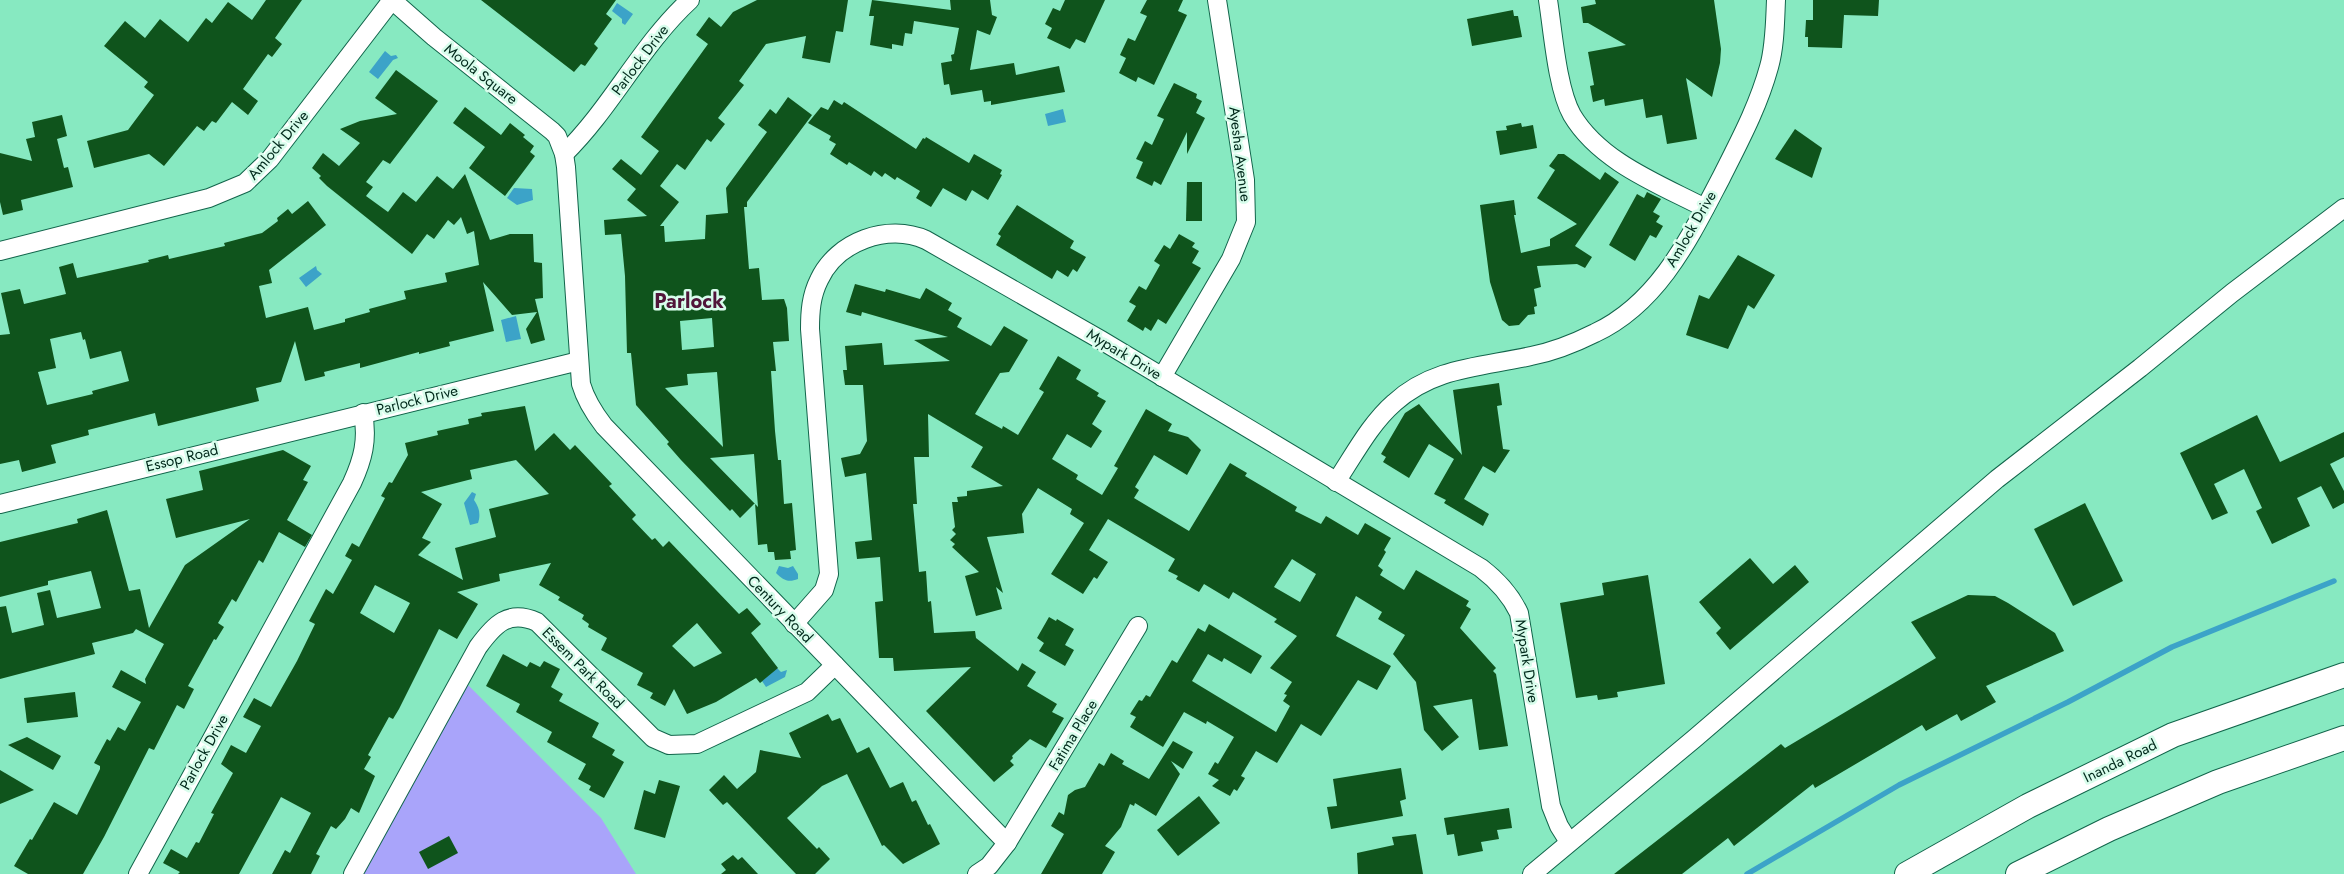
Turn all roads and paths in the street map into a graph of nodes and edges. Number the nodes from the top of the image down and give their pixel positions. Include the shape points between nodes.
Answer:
1 (392, 0) edge
2 (690, 0) edge
3 (1217, 0) edge
4 (1548, 0) edge
5 (1776, 0) edge
6 (564, 154) junction
7 (1705, 208) junction
8 (2344, 208) edge
9 (0, 251) edge
10 (579, 361) junction
11 (1162, 377) junction
12 (363, 413) junction
13 (1336, 482) junction
14 (0, 504) edge
15 (794, 624) junction
16 (1138, 626) dead end
17 (835, 666) junction
18 (2344, 675) edge
19 (2344, 738) edge
20 (1569, 842) junction
21 (1007, 843) junction
22 (138, 874) edge
23 (353, 874) edge
24 (977, 874) edge
25 (1532, 874) edge
26 (1907, 874) edge
27 (2018, 874) edge

1 - 6 street, Moola Square via 547,126 557,136
1 - 9 street, Amlock Drive via 270,160 245,183 209,198
2 - 6 street, Parlock Drive via 658,36 593,123
3 - 11 street, Ayesha Avenue via 1245,180 1246,222 1231,259
4 - 7 street via 1562,85 1572,115 1610,155
5 - 7 street, Amlock Drive via 1769,66 1760,95
6 - 10 street
7 - 13 street, Amlock Drive via 1685,246 1662,278 1618,319 1562,347 1532,356 1454,370 1415,386 1393,403 1370,430
8 - 20 street via 1997,479
10 - 12 street, Parlock Drive
10 - 15 street, Century Road via 586,400 604,426
11 - 13 street, Mypark Drive
11 - 15 street, Mypark Drive via 919,237 886,233 845,250 827,266 819,279 810,314 830,574 824,590
12 - 14 street, Essop Road
12 - 22 street, Parlock Drive via 366,446 352,483
13 - 20 street, Mypark Drive via 1482,568 1511,596 1519,613 1551,806
15 - 17 street, Century Road
16 - 21 street, Fatima Place
17 - 21 street, Century Road
17 - 23 street, Essem Park Road via 807,692 697,744 669,745 653,738 537,622 511,617 489,632 478,647
18 - 26 main road, Inanda Road via 2173,735 2028,806
19 - 27 main road via 2218,782 2109,829
20 - 25 street
21 - 24 street, Fatima Place via 989,866

